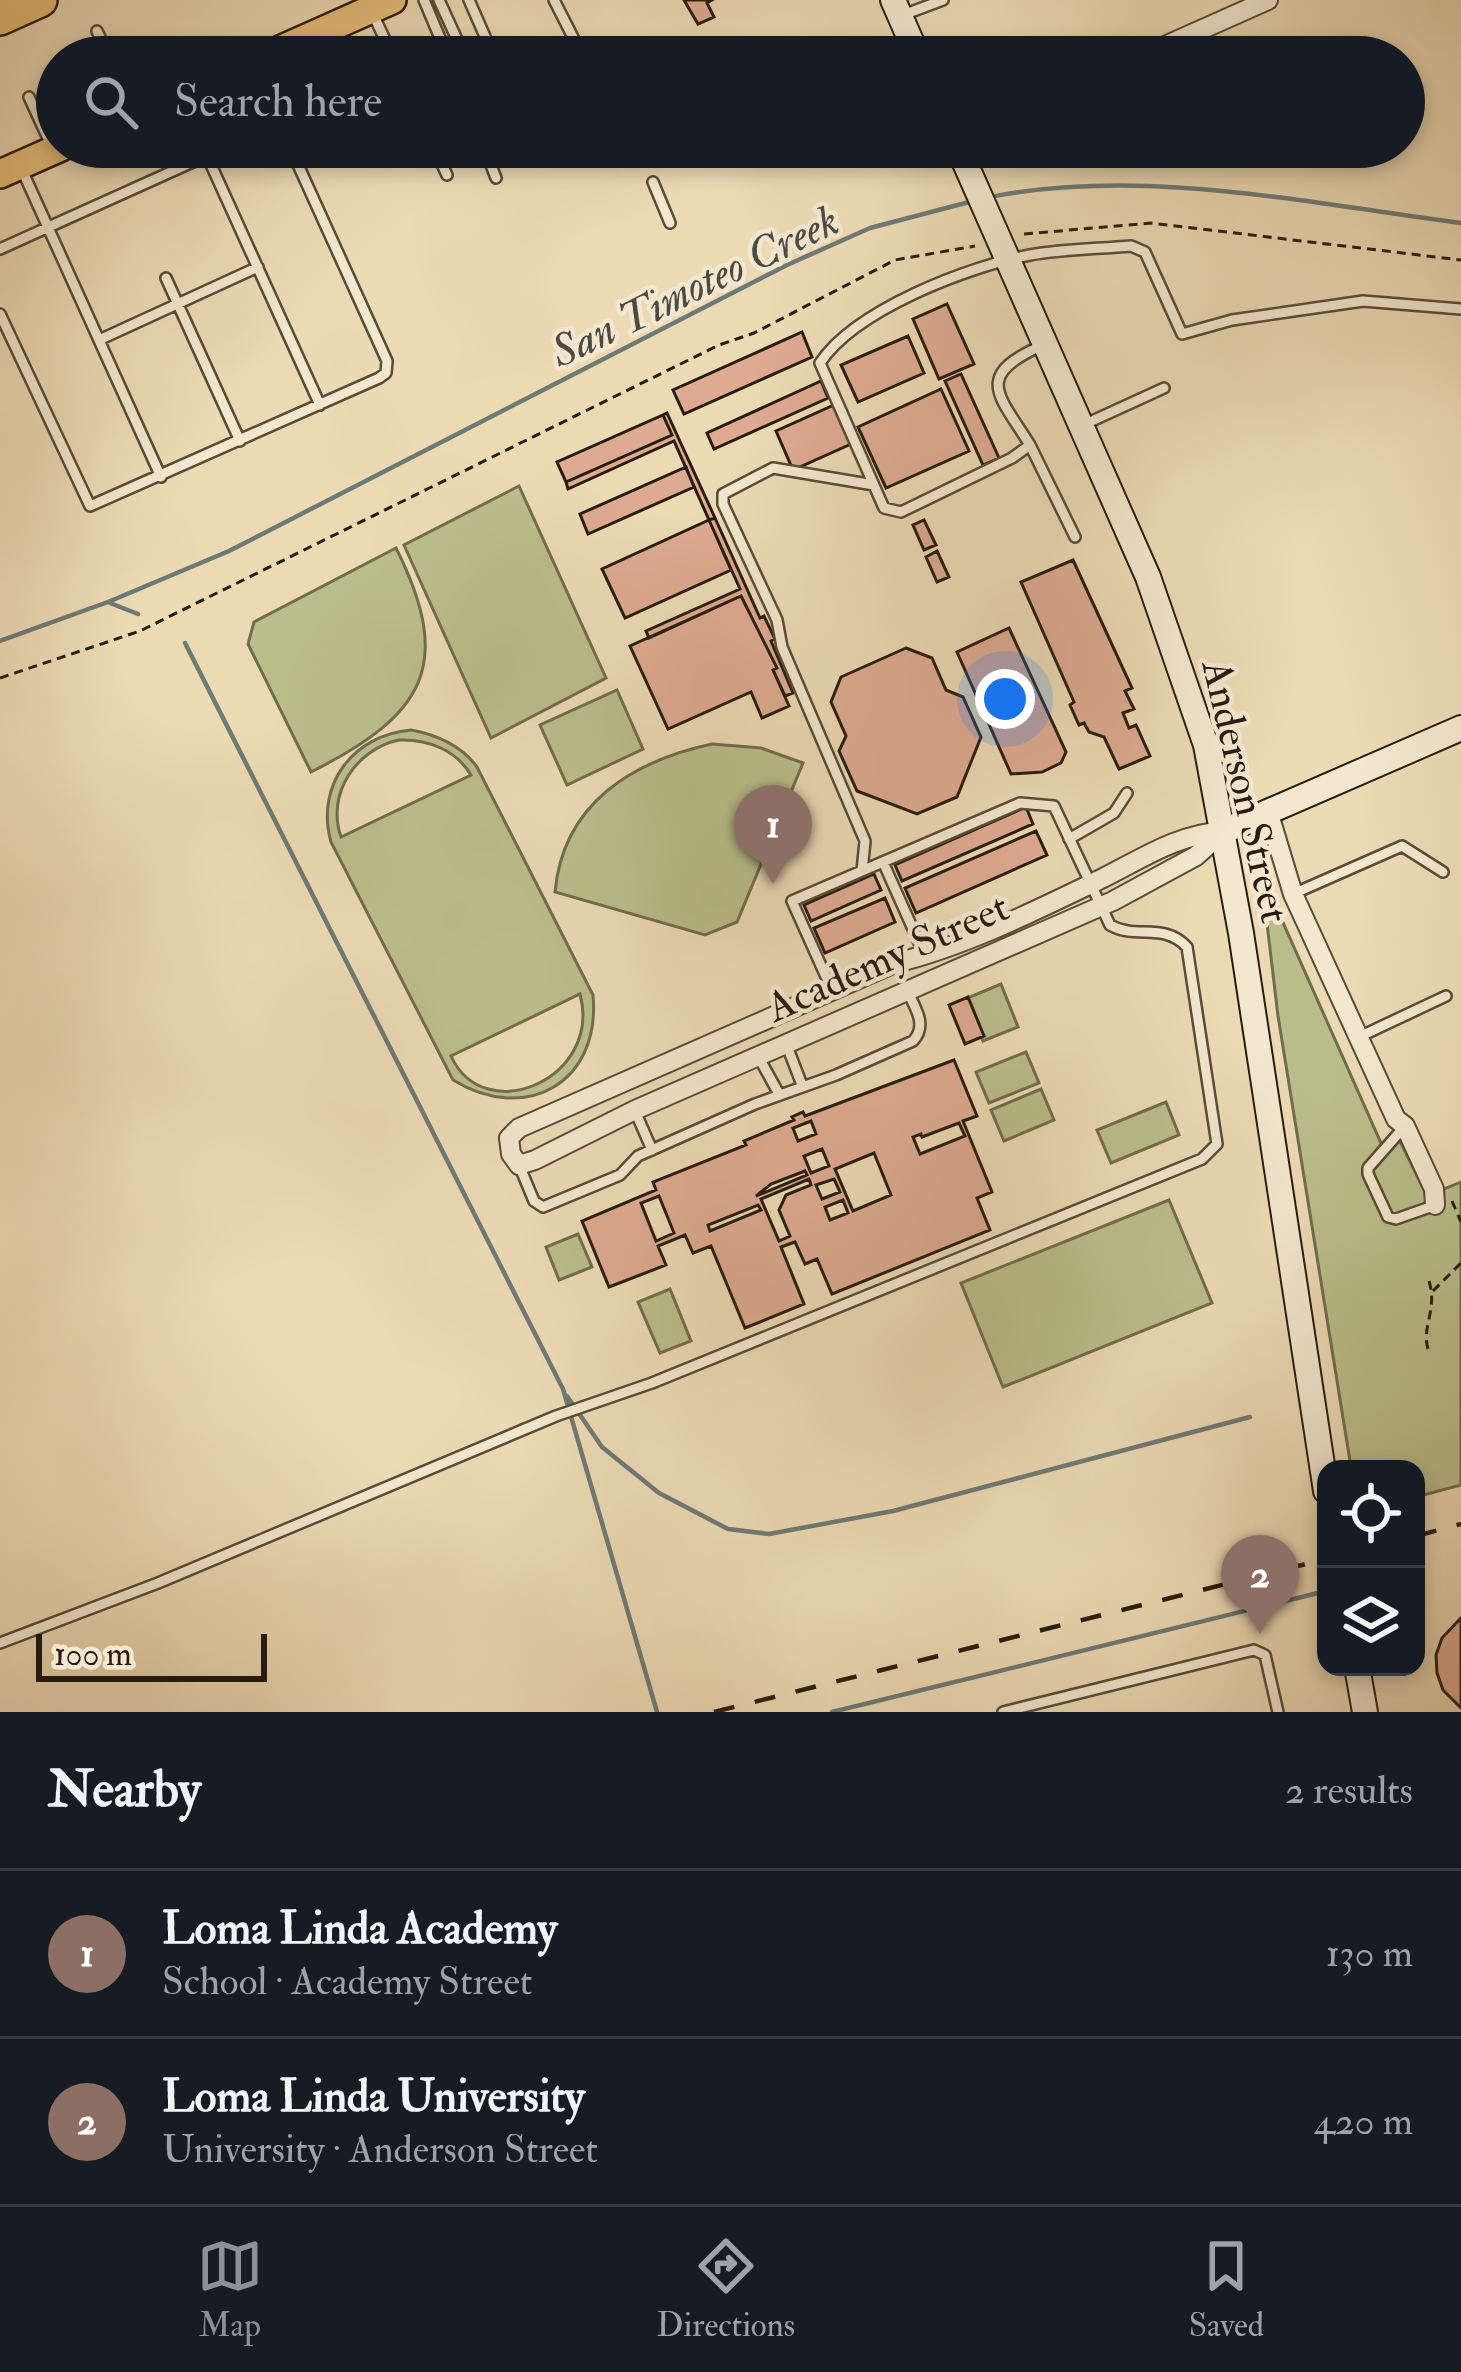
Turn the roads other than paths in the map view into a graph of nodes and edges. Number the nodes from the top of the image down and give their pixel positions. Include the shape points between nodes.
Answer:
1 (40, 0) edge
2 (424, 0) edge
3 (439, 0) edge
4 (469, 0) edge
5 (554, 0) edge
6 (943, 0) edge
7 (1268, 0) edge
8 (381, 5) edge
9 (896, 8) edge
10 (0, 18) edge
11 (97, 31) dead end
12 (99, 36) edge
13 (311, 36) edge
14 (388, 36) edge
15 (439, 36) edge
16 (455, 36) edge
17 (485, 36) edge
18 (572, 36) edge
19 (909, 36) edge
20 (1187, 36) edge
21 (29, 97) dead end
22 (36, 110) edge
23 (170, 168) edge
24 (213, 168) edge
25 (300, 168) edge
26 (444, 168) edge
27 (492, 168) edge
28 (966, 168) edge
29 (10, 170) edge
30 (447, 175) dead end
31 (496, 178) dead end
32 (653, 182) dead end
33 (670, 223) dead end
34 (48, 228) junction
35 (0, 250) edge
36 (1008, 260) junction
37 (257, 267) junction
38 (166, 278) dead end
39 (178, 304) junction
40 (1461, 309) edge
41 (0, 314) edge
42 (99, 340) junction
43 (1045, 344) junction
44 (1164, 388) dead end
45 (320, 405) junction
46 (1082, 426) junction
47 (240, 441) junction
48 (1030, 445) junction
49 (161, 477) junction
50 (874, 485) junction
51 (1075, 537) dead end
52 (1461, 728) edge
53 (1127, 794) dead end
54 (1268, 811) junction
55 (1224, 831) junction
56 (1069, 838) junction
57 (883, 862) junction
58 (862, 871) junction
59 (1443, 872) dead end
60 (1089, 884) junction
61 (1293, 894) junction
62 (1099, 905) junction
63 (926, 956) junction
64 (908, 990) junction
65 (832, 991) junction
66 (1446, 996) dead end
67 (1359, 1037) junction
68 (786, 1043) junction
69 (758, 1056) junction
70 (802, 1085) junction
71 (779, 1094) junction
72 (635, 1110) junction
73 (1405, 1126) junction
74 (572, 1139) junction
75 (652, 1150) junction
76 (519, 1165) junction
77 (1441, 1196) joint
78 (1321, 1460) edge
79 (0, 1643) edge
80 (1359, 1676) edge
81 (1003, 1712) edge
82 (1278, 1712) edge
83 (1365, 1712) edge

1 - 10 highway
2 - 15 lane
3 - 16 lane
4 - 17 lane
5 - 18 lane
6 - 9 lane
7 - 20 street
8 - 13 main road
8 - 14 lane
9 - 19 main road
11 - 12 lane
21 - 22 lane
23 - 34 lane
24 - 37 lane
25 - 45 lane via 387,361 379,378
26 - 30 lane
27 - 31 lane
28 - 36 main road, Anderson Street via 985,239
29 - 34 lane
32 - 33 lane
34 - 35 lane
34 - 42 lane
36 - 40 lane via 1132,246 1145,252 1182,334 1363,301
36 - 43 main road, Anderson Street
36 - 50 lane via 880,313 832,345 820,363
37 - 39 lane
37 - 45 lane
38 - 39 lane
39 - 42 lane
39 - 47 lane
41 - 49 lane via 90,506
42 - 49 lane
43 - 46 main road, Anderson Street
43 - 48 lane via 1004,366 997,381
44 - 46 lane
45 - 47 lane
46 - 55 main road, Anderson Street via 1183,669
47 - 49 lane
48 - 50 lane via 901,512 884,508
48 - 51 lane
50 - 58 lane via 773,468 723,494 865,841
52 - 54 main road, Academy Street
53 - 56 lane via 1114,814
54 - 55 main road, Academy Street
54 - 61 street
55 - 60 street, Academy Street via 1190,834
55 - 62 street, Academy Street via 1196,856
55 - 78 main road, Anderson Street
56 - 57 lane via 1054,806 1020,803
56 - 60 lane
57 - 58 lane
57 - 63 lane
58 - 65 lane via 792,901
59 - 61 lane via 1402,846
60 - 62 lane
60 - 63 street, Academy Street
61 - 67 street
62 - 64 street, Academy Street
62 - 79 lane via 1115,929 1164,932 1186,947 1218,1134 1213,1151
63 - 65 street, Academy Street
63 - 74 street, Academy Street via 567,1119 563,1129
64 - 68 street, Academy Street
64 - 70 lane via 921,1023 914,1041
65 - 76 street, Academy Street via 519,1128 509,1138
66 - 67 lane
67 - 73 street
68 - 69 street, Academy Street
68 - 70 lane
69 - 71 lane
69 - 72 street, Academy Street
70 - 71 lane
71 - 75 lane
72 - 74 street, Academy Street
72 - 75 lane
73 - 77 street
73 - 77 lane via 1368,1168 1388,1216 1396,1220
74 - 76 street, Academy Street
75 - 76 lane via 620,1175 543,1207
80 - 83 main road
81 - 82 lane via 1254,1650 1265,1655

